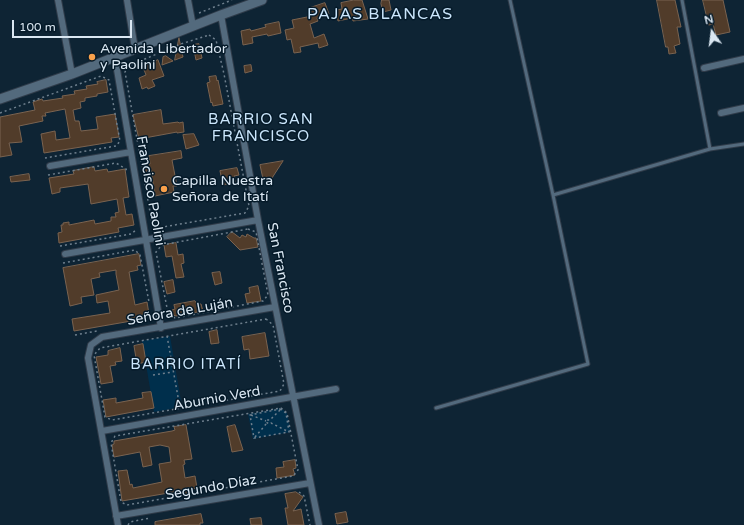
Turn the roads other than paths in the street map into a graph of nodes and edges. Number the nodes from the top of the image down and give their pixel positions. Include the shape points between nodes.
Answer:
1 (58, 0) edge
2 (128, 0) edge
3 (188, 0) edge
4 (262, 0) edge
5 (510, 0) edge
6 (682, 0) edge
7 (221, 15) junction
8 (193, 26) junction
9 (135, 49) junction
10 (115, 58) junction
11 (744, 59) edge
12 (704, 68) dead end
13 (72, 74) junction
14 (0, 99) edge
15 (744, 108) edge
16 (721, 113) dead end
17 (744, 144) edge
18 (710, 149) junction
19 (131, 152) junction
20 (50, 166) dead end
21 (553, 195) junction
22 (258, 220) junction
23 (147, 240) junction
24 (65, 254) dead end
25 (275, 307) junction
26 (161, 328) junction
27 (336, 389) dead end
28 (293, 397) junction
29 (436, 408) dead end
30 (102, 432) junction
31 (310, 483) junction
32 (116, 516) junction
33 (118, 525) edge
34 (319, 525) edge

1 - 13 street
2 - 9 street
3 - 8 street
4 - 7 main road
5 - 21 lane
6 - 18 lane
7 - 8 main road
7 - 22 street, San Francisco
8 - 9 main road
9 - 10 main road
10 - 13 main road
10 - 19 street, Francisco Paolini
11 - 12 street
13 - 14 main road
15 - 16 street
17 - 18 lane
18 - 21 lane
19 - 20 street
19 - 23 street, Francisco Paolini
21 - 29 lane via 588,364
22 - 23 street
22 - 25 street, San Francisco
23 - 24 street
23 - 26 street, Francisco Paolini
25 - 26 street, Señora de Luján
25 - 28 street, San Francisco
26 - 30 street, Señora de Luján via 102,337 91,345 88,358
27 - 28 street, Aburnio Verd
28 - 30 street, Aburnio Verd
28 - 31 street, San Francisco
30 - 32 street
31 - 32 street, Segundo Díaz
31 - 34 street, San Francisco
32 - 33 street

